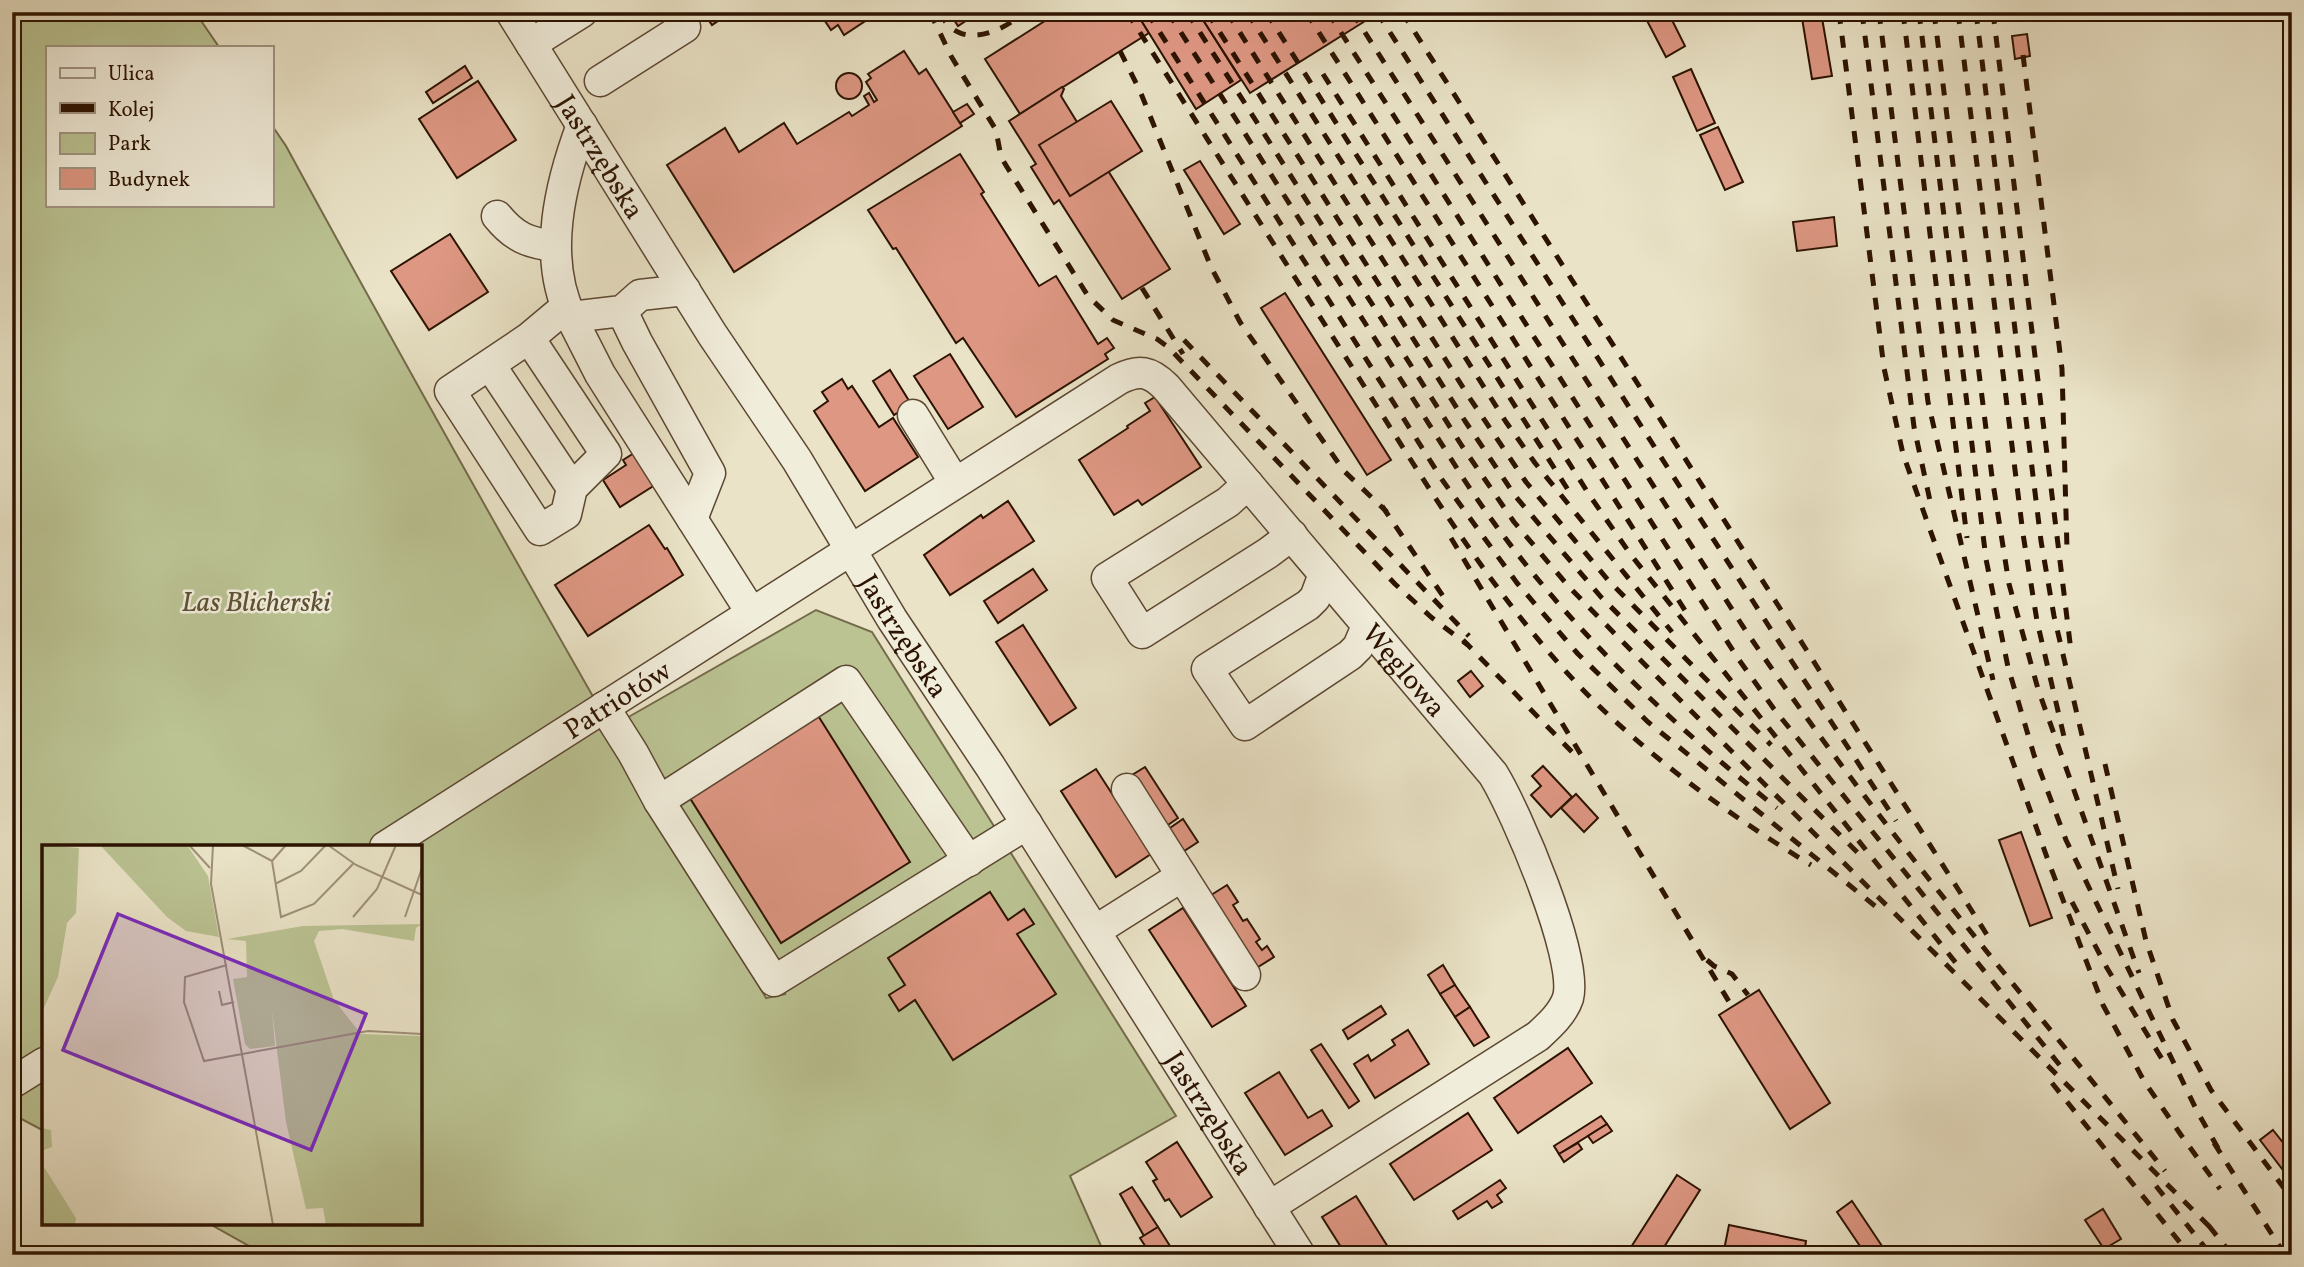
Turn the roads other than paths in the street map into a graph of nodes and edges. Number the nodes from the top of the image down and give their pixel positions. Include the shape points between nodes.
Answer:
1 (511, 12) edge
2 (582, 12) edge
3 (675, 12) edge
4 (531, 44) junction
5 (600, 81) dead end
6 (582, 125) junction
7 (616, 179) junction
8 (565, 184) junction
9 (497, 216) dead end
10 (555, 246) junction
11 (663, 254) junction
12 (685, 290) junction
13 (631, 303) junction
14 (568, 312) junction
15 (529, 338) junction
16 (490, 365) junction
17 (913, 415) dead end
18 (955, 483) junction
19 (1248, 484) junction
20 (572, 488) junction
21 (692, 519) junction
22 (1292, 535) junction
23 (849, 550) junction
24 (1324, 574) junction
25 (751, 612) junction
26 (1367, 626) junction
27 (604, 706) junction
28 (1127, 789) dead end
29 (659, 802) junction
30 (1027, 824) junction
31 (387, 845) edge
32 (969, 861) junction
33 (1182, 876) junction
34 (1095, 931) junction
35 (1245, 975) dead end
36 (42, 1064) edge
37 (12, 1083) edge
38 (1269, 1208) junction
39 (1300, 1255) edge

1 - 4 street, Jastrzębska
2 - 4 street
3 - 5 street via 685,27
4 - 6 street, Jastrzębska
6 - 7 street, Jastrzębska
6 - 8 street
7 - 8 street
7 - 11 street, Jastrzębska
8 - 10 street
9 - 10 street via 519,238
10 - 14 street via 557,275
11 - 12 street, Jastrzębska
11 - 13 street
12 - 13 street
12 - 23 street, Jastrzębska via 797,460
13 - 14 street
13 - 21 street via 637,342 710,473
14 - 15 street
14 - 21 street via 600,374
15 - 16 street
15 - 20 street via 606,454
16 - 20 street
16 - 20 street via 450,391 540,530 566,514
17 - 18 street
18 - 19 street, Węglowa via 1119,379 1140,372 1153,375 1166,387
18 - 23 street, Węglowa
19 - 22 street, Węglowa
19 - 22 street via 1228,502 1107,578 1142,633
21 - 25 street
22 - 24 street, Węglowa
23 - 25 street, Patriotów
23 - 30 street, Jastrzębska
24 - 26 street, Węglowa
24 - 26 street via 1308,605 1207,668 1245,725 1350,655
25 - 27 street, Patriotów
26 - 38 street, Węglowa via 1480,756 1504,791 1564,949 1570,989 1562,1011 1538,1036
27 - 29 street
27 - 31 street, Patriotów
28 - 33 street
29 - 32 street via 846,681
29 - 32 street via 774,981
30 - 32 street
30 - 34 street, Jastrzębska
33 - 34 street
33 - 35 street
34 - 38 street, Jastrzębska
36 - 37 street
38 - 39 street, Jastrzębska

